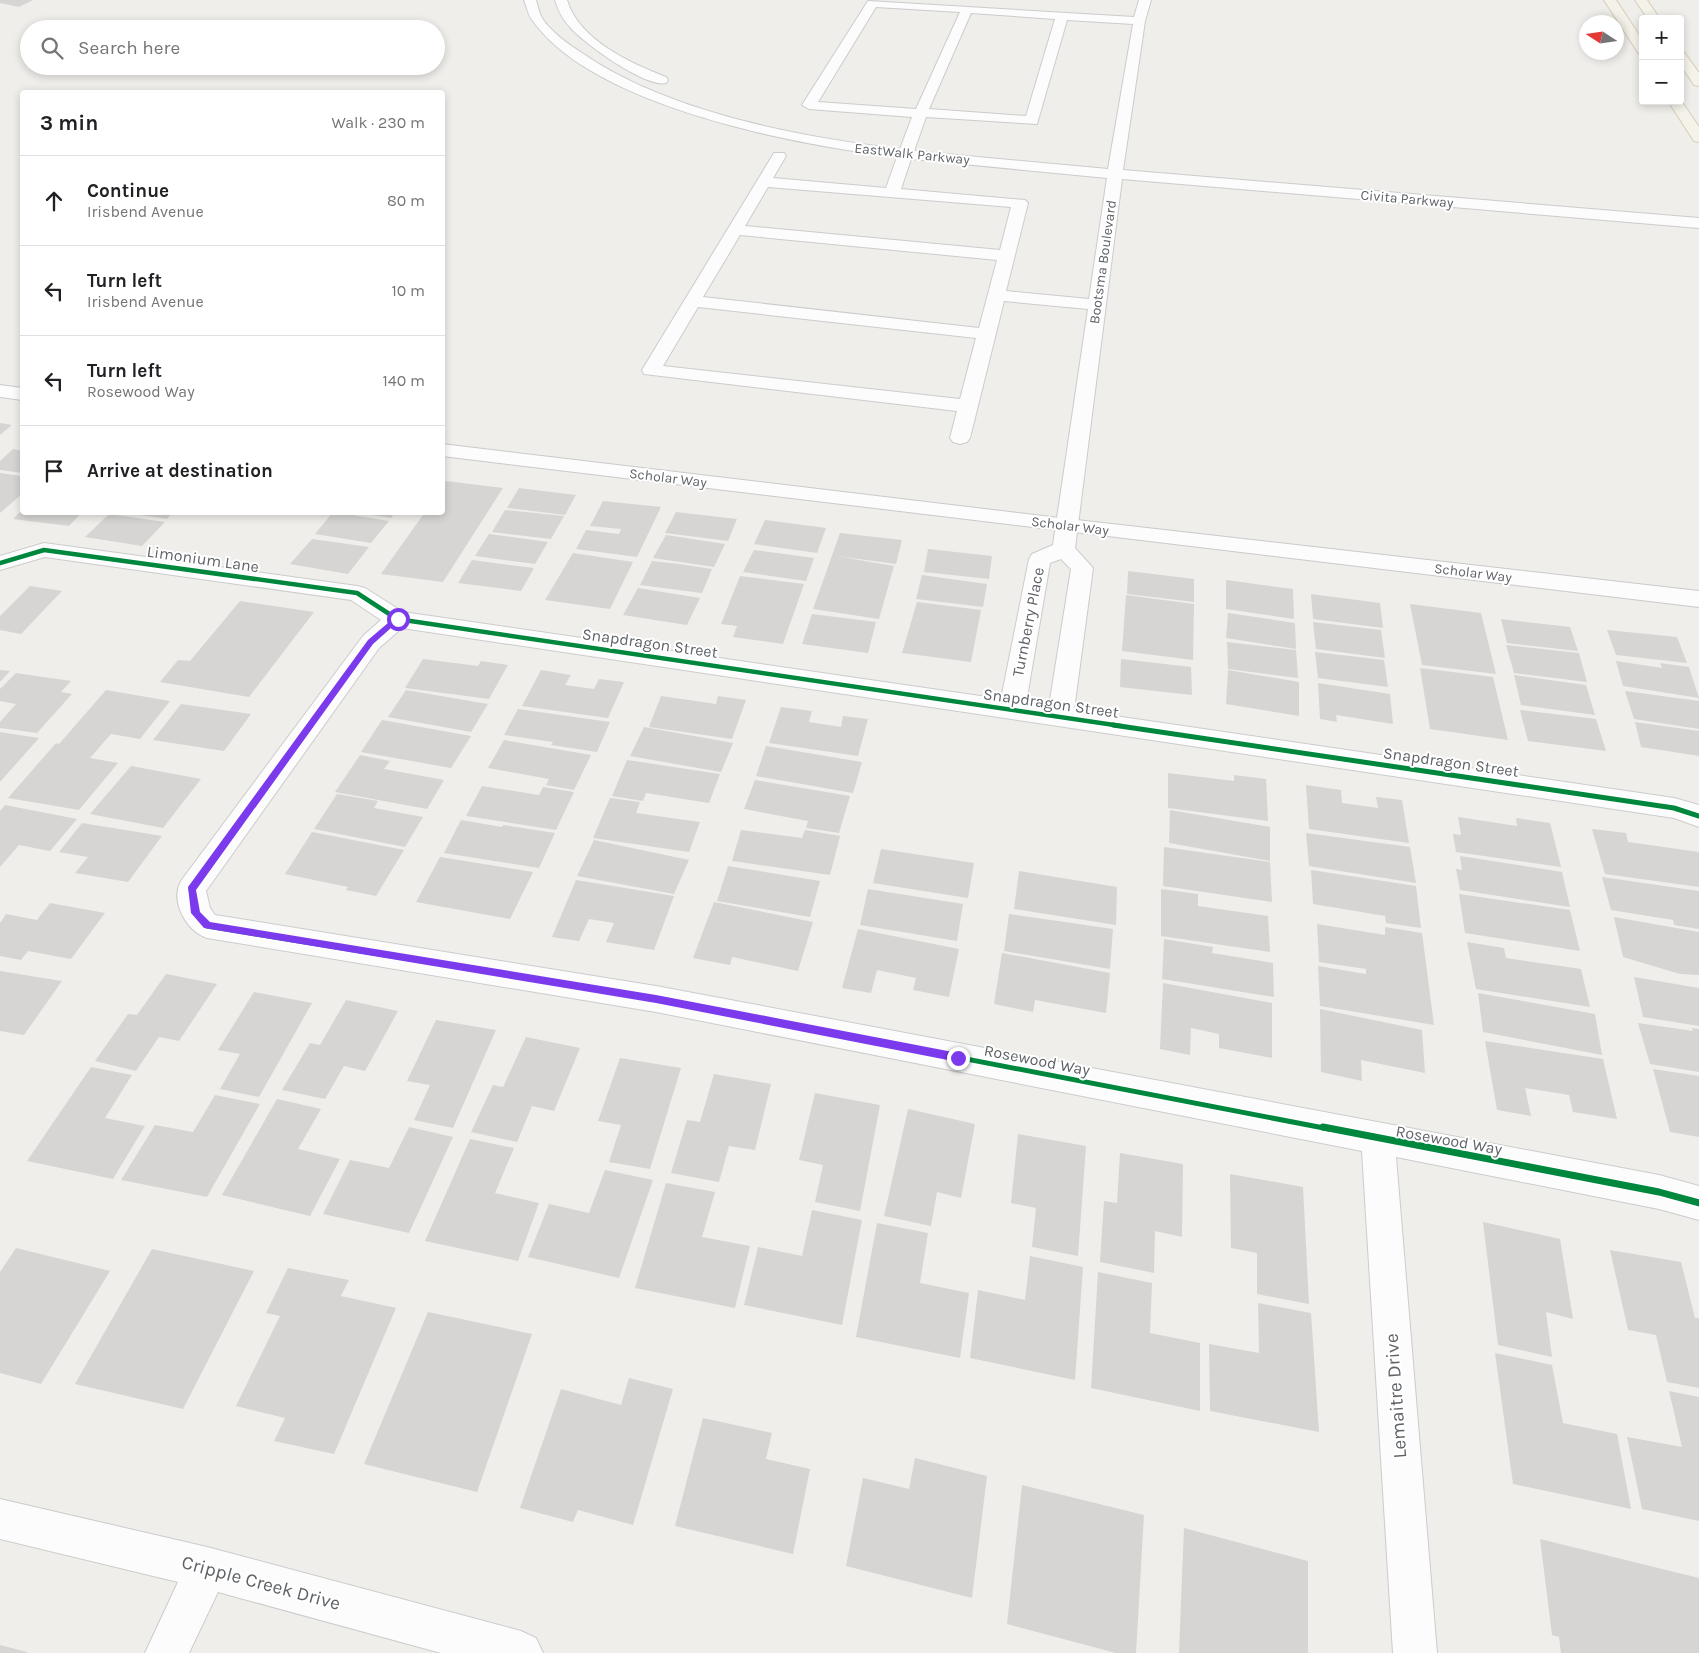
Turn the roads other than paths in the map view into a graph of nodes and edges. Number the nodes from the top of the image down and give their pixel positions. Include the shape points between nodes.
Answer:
1 (530, 0) edge
2 (561, 0) edge
3 (1145, 0) edge
4 (1610, 0) edge
5 (1641, 0) edge
6 (967, 10) junction
7 (1651, 15) edge
8 (1062, 16) junction
9 (1139, 22) junction
10 (1639, 45) edge
11 (1684, 60) edge
12 (1699, 82) edge
13 (677, 86) dead end
14 (718, 100) dead end
15 (1678, 105) edge
16 (920, 114) junction
17 (713, 115) junction
18 (1699, 138) edge
19 (905, 154) junction
20 (779, 156) dead end
21 (1115, 174) junction
22 (763, 182) junction
23 (892, 193) junction
24 (1699, 223) edge
25 (735, 230) junction
26 (1007, 256) junction
27 (997, 296) junction
28 (692, 301) junction
29 (1097, 305) junction
30 (987, 334) junction
31 (0, 391) edge
32 (20, 394) edge
33 (968, 406) junction
34 (960, 438) dead end
35 (445, 450) edge
36 (1068, 526) junction
37 (1064, 549) junction
38 (0, 563) edge
39 (1699, 599) edge
40 (398, 619) junction
41 (1012, 710) junction
42 (1060, 717) junction
43 (1699, 816) edge
44 (1378, 1139) junction
45 (1699, 1204) edge
46 (0, 1519) edge
47 (207, 1568) junction
48 (167, 1653) edge
49 (521, 1653) edge
50 (1416, 1653) edge

1 - 17 street, EastWalk Parkway via 537,19 560,44 603,74 647,94
2 - 13 street via 570,20 592,42 652,77
3 - 9 street, Bootsma Boulevard
4 - 10 main road
5 - 7 main road
6 - 8 street
6 - 16 street
6 - 16 street via 872,3 809,105
8 - 9 street
8 - 16 street via 1032,121
9 - 21 street, Bootsma Boulevard
11 - 12 main road
14 - 17 street
15 - 18 main road
16 - 19 street
17 - 19 street, EastWalk Parkway via 839,146
19 - 21 street, EastWalk Parkway
19 - 23 street
20 - 22 street
21 - 24 street, Civita Parkway
21 - 29 street, Bootsma Boulevard
22 - 23 street
22 - 25 street
23 - 26 street via 1020,203
25 - 26 street
25 - 28 street
26 - 27 street
27 - 29 street
27 - 30 street
28 - 30 street
28 - 33 street via 651,370
29 - 36 street, Bootsma Boulevard
30 - 33 street
31 - 32 street
33 - 34 street
35 - 36 street, Scholar Way
36 - 37 street
36 - 39 street, Scholar Way
37 - 41 street, Turnberry Place via 1040,559
37 - 42 street via 1082,568
38 - 40 street, Limonium Lane via 44,550 357,593
40 - 41 street, Snapdragon Street
40 - 44 street, Rosewood Way via 370,642 191,889 196,913 208,926 656,999
41 - 42 street, Snapdragon Street
42 - 43 street, Snapdragon Street via 1674,808
44 - 45 street, Rosewood Way via 1659,1192
44 - 50 street, Lemaitre Drive
46 - 47 street, Cripple Creek Drive
47 - 48 street
47 - 49 street, Cripple Creek Drive

